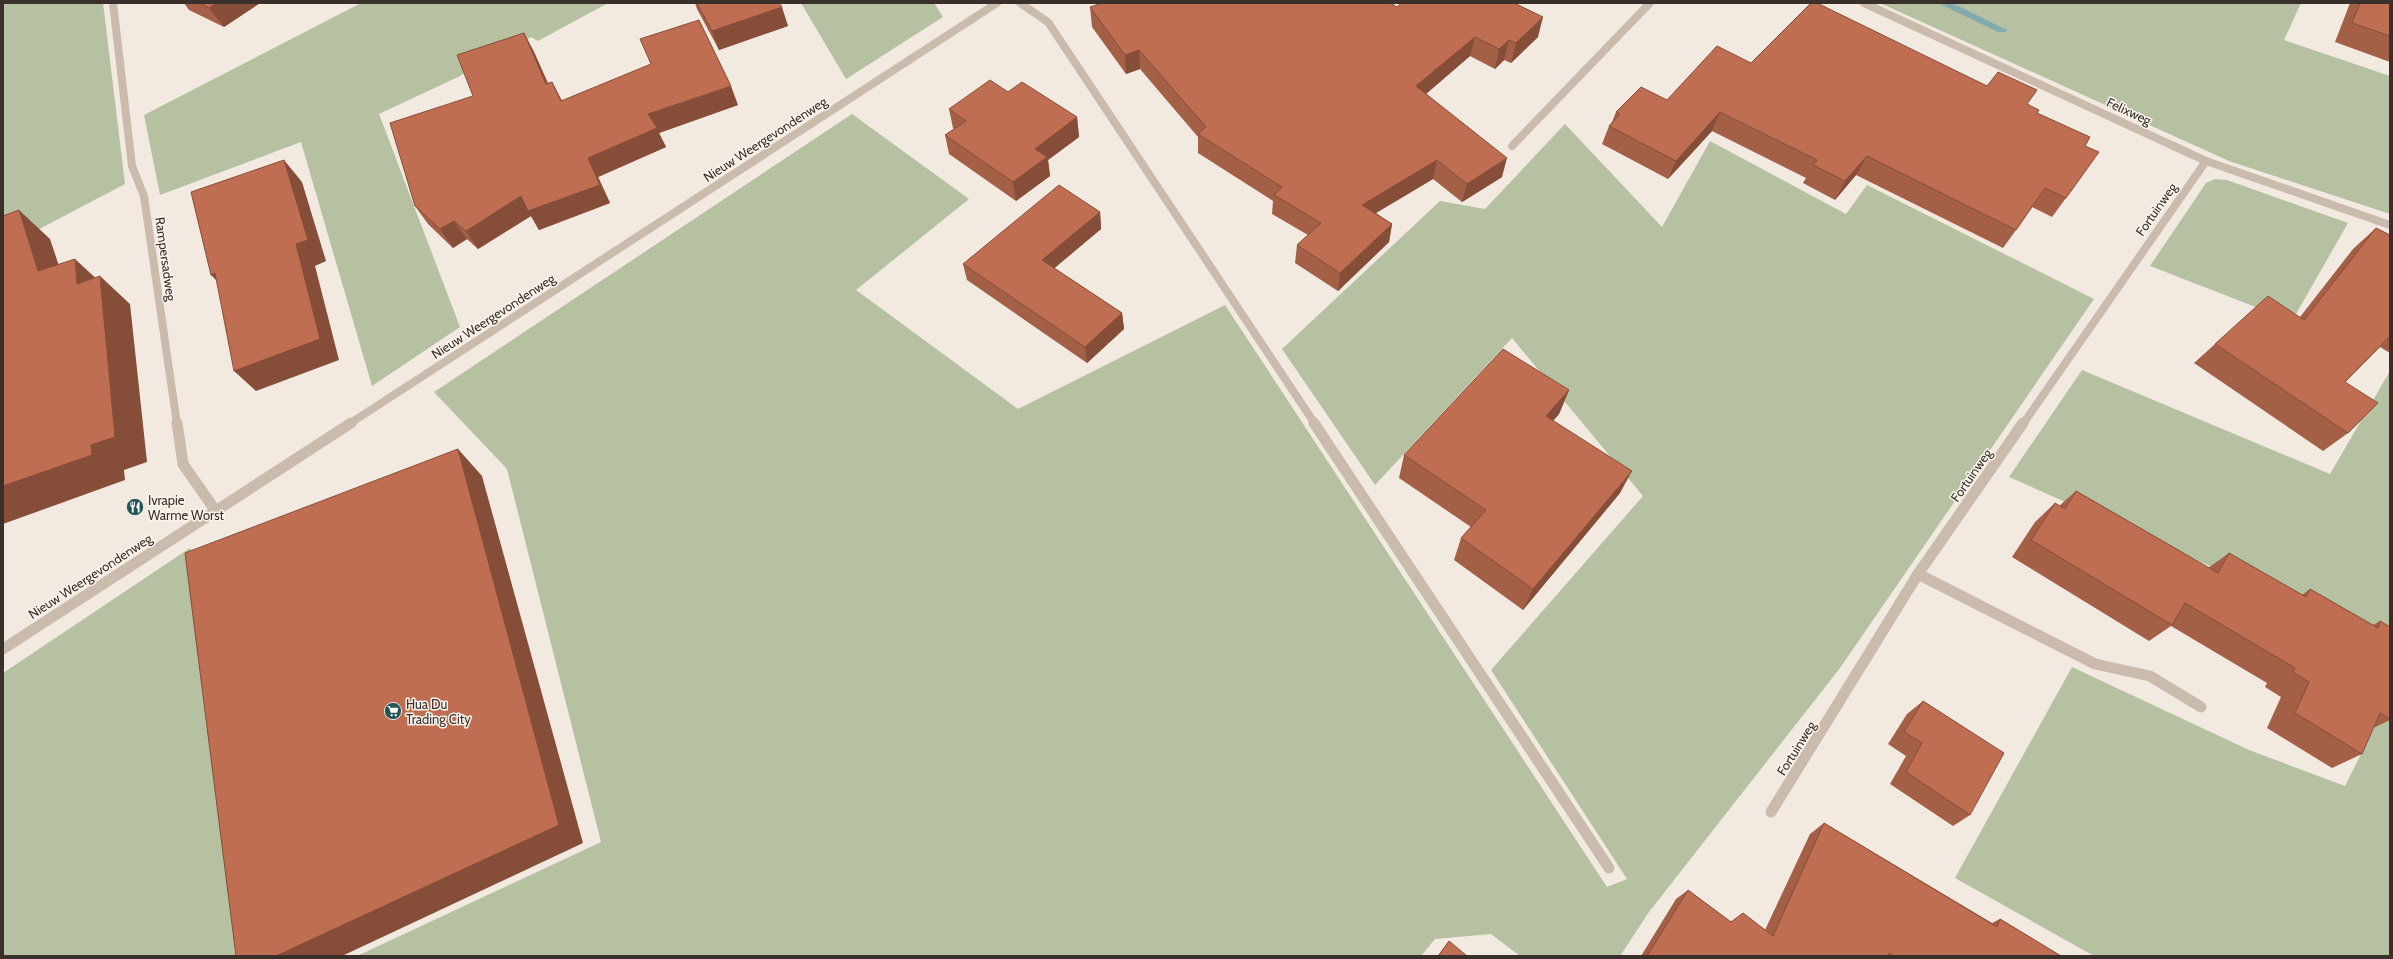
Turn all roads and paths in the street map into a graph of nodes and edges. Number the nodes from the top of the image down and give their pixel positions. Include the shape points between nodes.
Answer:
1 (113, 3) edge
2 (997, 3) edge
3 (1020, 3) edge
4 (1650, 3) edge
5 (1864, 3) edge
6 (1512, 146) dead end
7 (2206, 161) junction
8 (2390, 225) edge
9 (215, 510) junction
10 (1918, 574) junction
11 (3, 649) edge
12 (2201, 707) dead end
13 (1771, 812) dead end
14 (1609, 868) dead end

1 - 9 street, Rampersadweg via 132,166 144,196 183,464
2 - 9 street, Nieuw Weergevondenweg
3 - 14 street via 1048,22
4 - 6 street
5 - 7 street, Felixweg
7 - 8 street, Felixweg
7 - 10 street, Fortuinweg
9 - 11 street, Nieuw Weergevondenweg
10 - 12 street via 2095,664 2150,676
10 - 13 street, Fortuinweg

